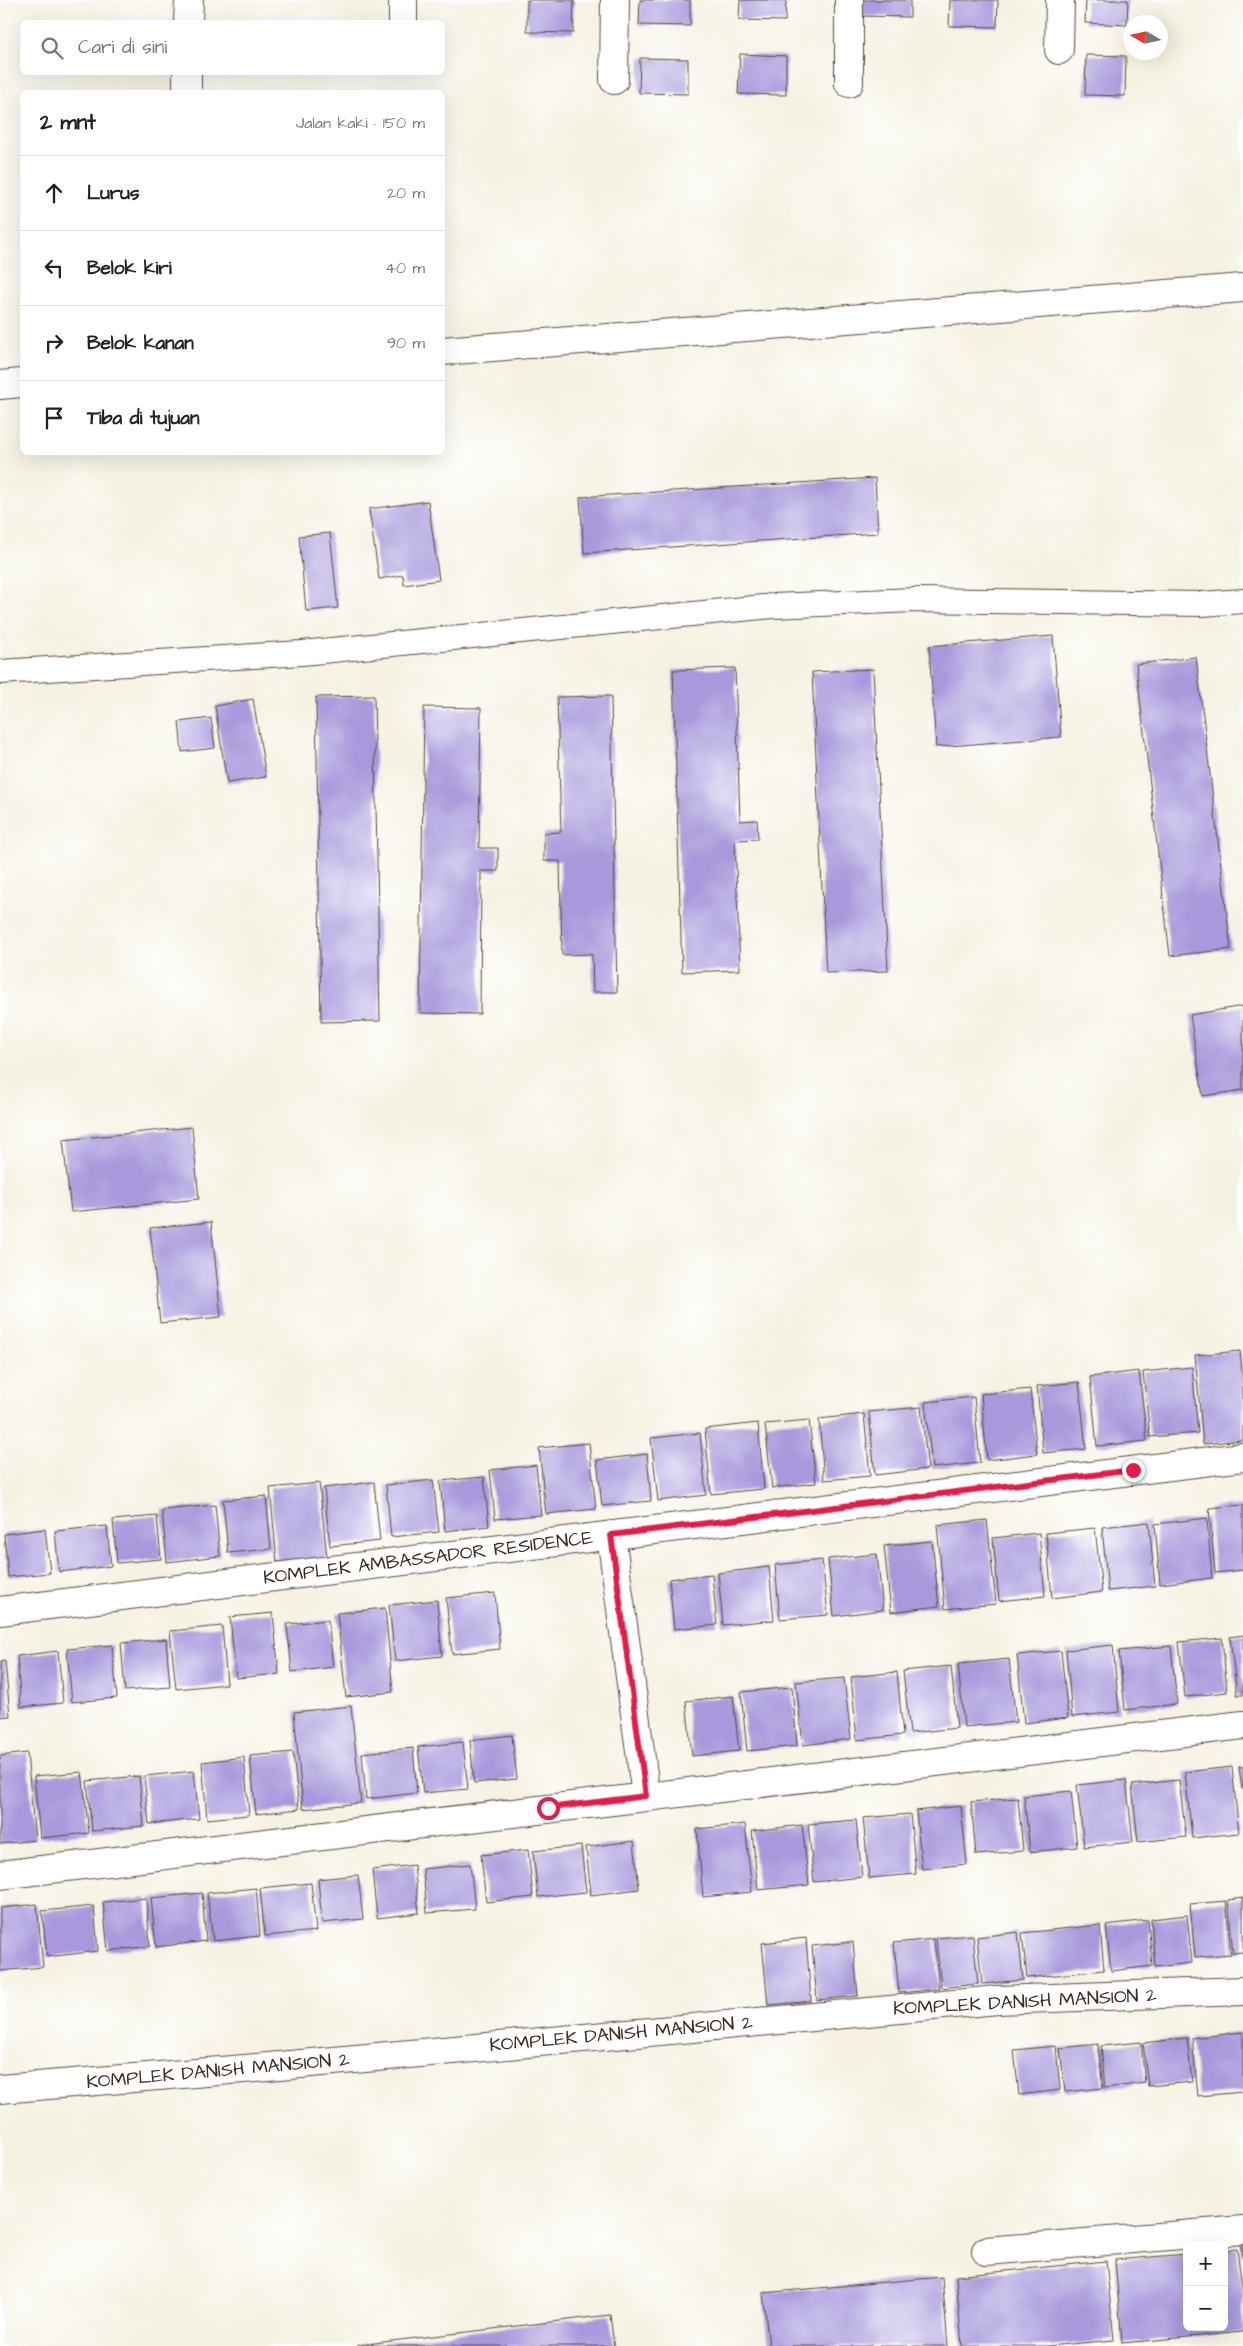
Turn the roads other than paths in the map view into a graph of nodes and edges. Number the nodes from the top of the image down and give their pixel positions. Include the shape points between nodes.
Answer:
1 (189, 0) edge
2 (403, 0) edge
3 (615, 0) edge
4 (849, 0) edge
5 (1060, 0) edge
6 (188, 20) edge
7 (403, 20) edge
8 (1059, 50) dead end
9 (187, 75) edge
10 (614, 80) dead end
11 (849, 83) dead end
12 (187, 90) edge
13 (1243, 288) edge
14 (445, 351) edge
15 (20, 383) edge
16 (0, 385) edge
17 (1243, 600) edge
18 (0, 672) edge
19 (1243, 1457) edge
20 (611, 1535) junction
21 (0, 1611) edge
22 (1243, 1725) edge
23 (646, 1796) junction
24 (0, 1875) edge
25 (1243, 1991) edge
26 (0, 2089) edge
27 (1243, 2230) edge
28 (986, 2251) dead end

1 - 6 street
2 - 7 street
3 - 10 street
4 - 11 street
5 - 8 street
9 - 12 street
13 - 14 street
15 - 16 street
17 - 18 lane via 1202,604 914,600 773,606 302,653
19 - 20 street, KOMPLEK AMBASSADOR RESIDENCE
20 - 21 street, KOMPLEK AMBASSADOR RESIDENCE
20 - 23 street
22 - 23 street
23 - 24 street
25 - 26 street, KOMPLEK DANISH MANSION 2 via 998,2000
27 - 28 street

